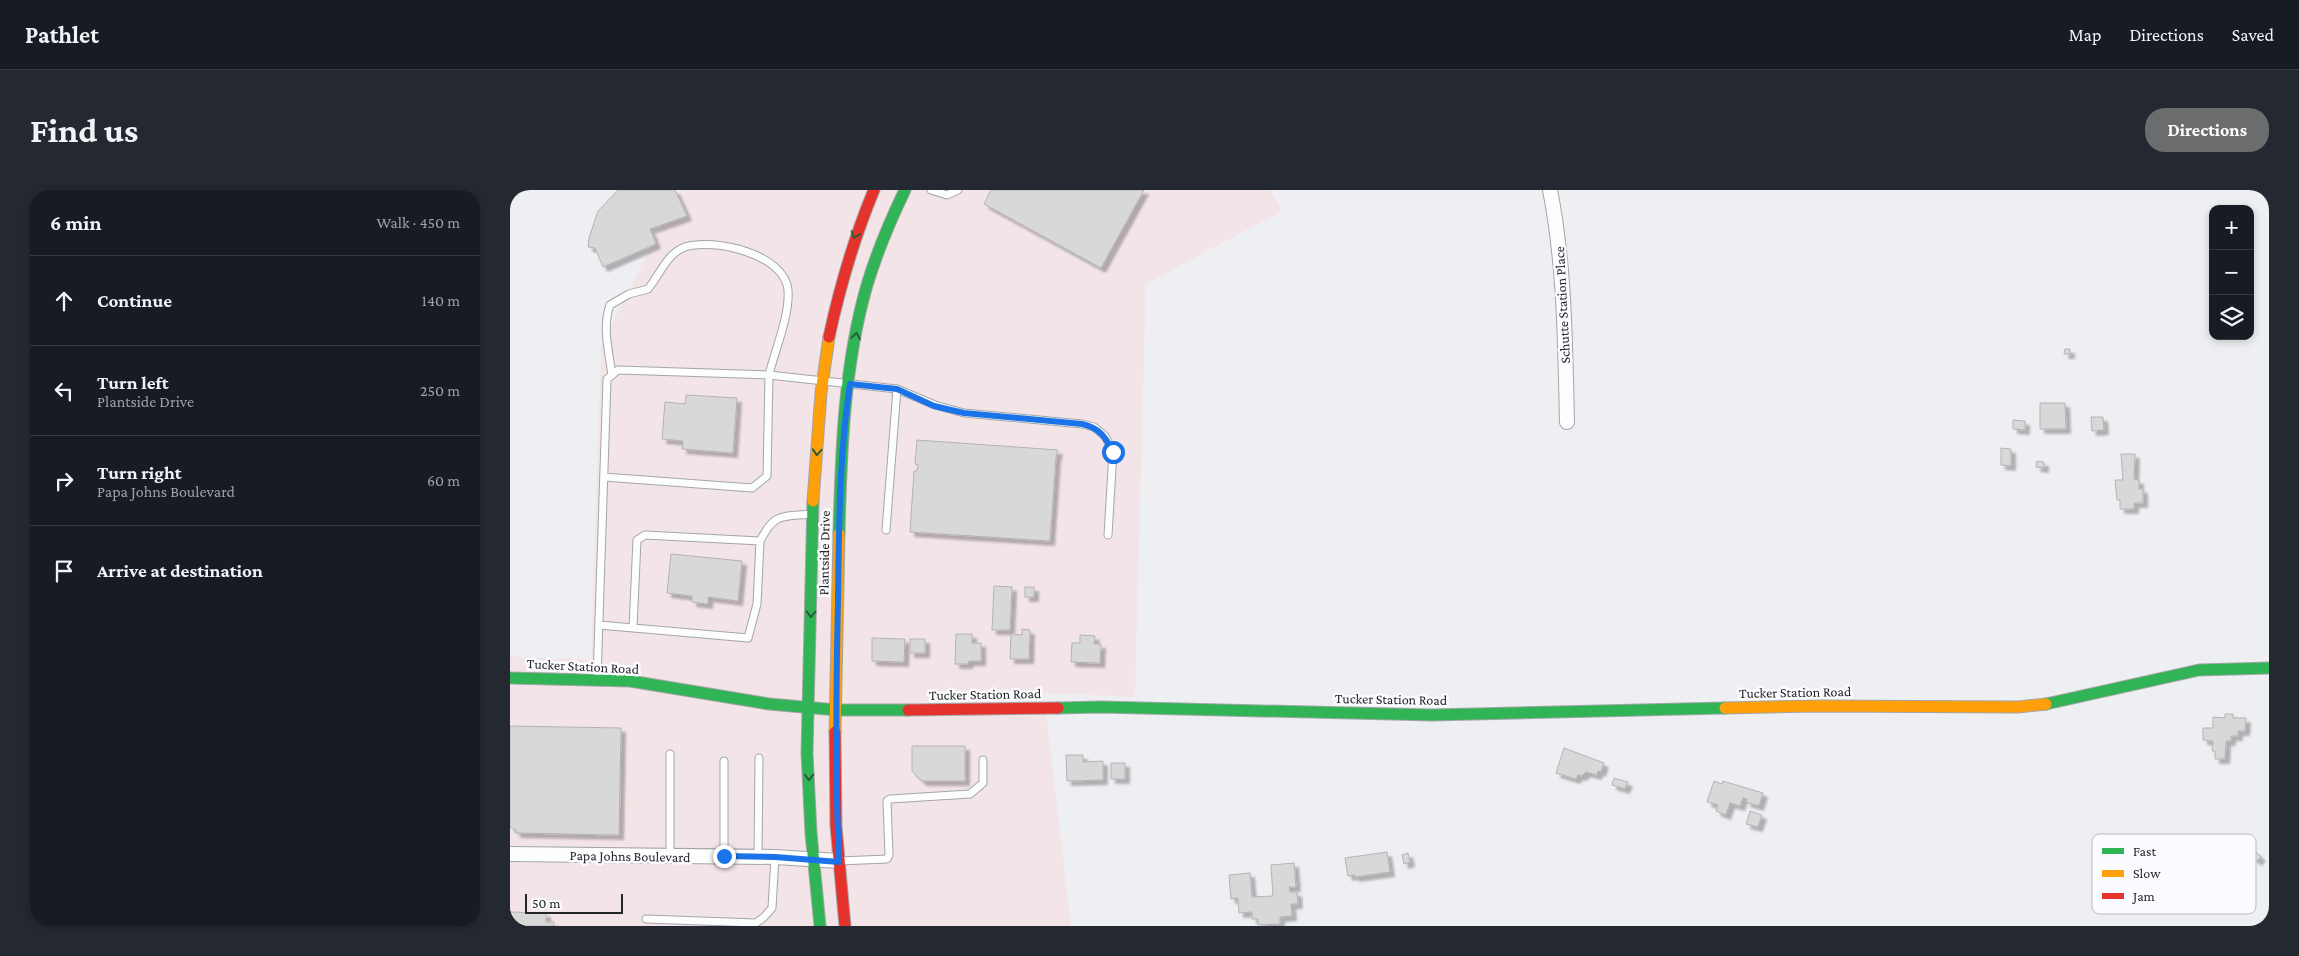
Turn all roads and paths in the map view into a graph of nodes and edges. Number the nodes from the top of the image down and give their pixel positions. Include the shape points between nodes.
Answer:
1 (874, 190) edge
2 (905, 190) edge
3 (930, 190) edge
4 (958, 190) edge
5 (1550, 190) edge
6 (612, 375) junction
7 (769, 375) junction
8 (824, 381) junction
9 (850, 384) junction
10 (897, 389) junction
11 (1567, 422) dead end
12 (604, 476) junction
13 (812, 514) junction
14 (886, 530) dead end
15 (1108, 535) dead end
16 (760, 542) junction
17 (599, 624) junction
18 (633, 628) junction
19 (2269, 668) edge
20 (510, 678) edge
21 (597, 679) junction
22 (809, 708) junction
23 (836, 710) junction
24 (670, 754) dead end
25 (759, 758) dead end
26 (983, 760) dead end
27 (724, 761) dead end
28 (510, 854) edge
29 (670, 856) junction
30 (724, 856) junction
31 (758, 857) junction
32 (775, 857) junction
33 (813, 860) junction
34 (839, 862) junction
35 (646, 920) dead end
36 (820, 926) edge
37 (845, 926) edge

1 -> 8 street, Plantside Drive via 844,266 831,326
9 -> 2 street, Plantside Drive via 859,318 870,277 886,230
3 - 4 lane via 947,195
5 - 11 street, Schutte Station Place via 1564,302
6 - 7 lane via 618,370
6 - 7 lane via 607,329 610,305 629,294 648,289 669,259 685,247 717,244 745,250 772,264 784,277 788,288 788,308
6 - 12 lane via 607,379
7 - 8 lane
7 - 12 lane via 767,476 752,488
8 - 9 lane
8 -> 13 street, Plantside Drive
9 - 10 lane
9 - 23 street, Plantside Drive via 839,522
10 - 14 lane
10 - 15 lane via 934,406 964,413 1094,427 1105,436 1113,452
12 - 17 lane
13 - 16 lane via 780,517 769,524
13 -> 22 street, Plantside Drive
16 - 18 lane via 757,604 748,638
16 - 18 lane via 645,535 637,540
17 - 18 lane
17 - 21 lane
19 - 23 street, Tucker Station Road via 2199,670 2058,702 2018,706 1815,706 1432,715 1101,707
20 - 21 street, Tucker Station Road
21 - 22 street, Tucker Station Road
22 - 23 street, Tucker Station Road
22 -> 33 street, Plantside Drive via 808,801
23 - 34 street, Plantside Drive
24 - 29 lane
25 - 31 lane
26 - 34 lane via 983,783 970,794 890,798 887,859
27 - 30 lane
28 - 29 street, Papa Johns Boulevard
29 - 30 street, Papa Johns Boulevard
30 - 31 street, Papa Johns Boulevard
31 - 32 street, Papa Johns Boulevard
32 - 33 street, Papa Johns Boulevard
32 - 35 lane via 772,908 756,923
33 - 34 street, Papa Johns Boulevard
33 - 36 street, Plantside Drive
34 - 37 street, Plantside Drive

